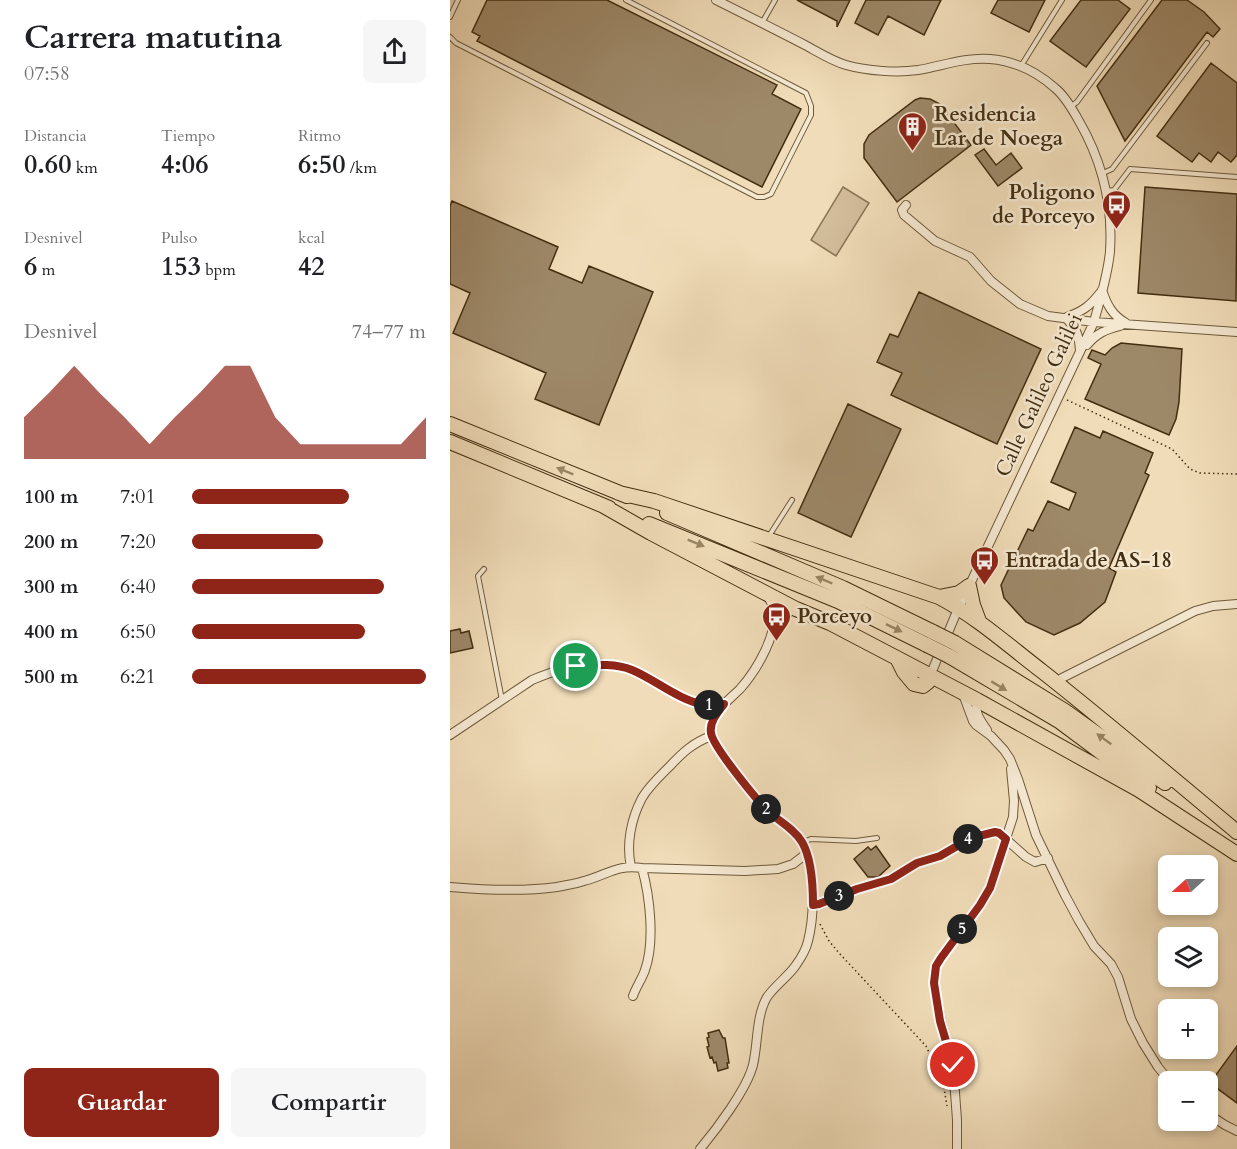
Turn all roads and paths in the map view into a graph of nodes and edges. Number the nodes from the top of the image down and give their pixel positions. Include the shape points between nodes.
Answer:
1 (458, 0) edge
2 (626, 0) edge
3 (716, 0) edge
4 (775, 0) edge
5 (1062, 0) edge
6 (1151, 0) edge
7 (450, 17) edge
8 (762, 23) junction
9 (450, 37) edge
10 (1207, 43) dead end
11 (1021, 66) junction
12 (1070, 107) junction
13 (1102, 173) junction
14 (1237, 177) edge
15 (1107, 191) junction
16 (906, 205) dead end
17 (1102, 290) junction
18 (1066, 318) junction
19 (1094, 322) junction
20 (1127, 324) junction
21 (1237, 332) edge
22 (1080, 352) junction
23 (1066, 399) dead end
24 (450, 424) edge
25 (450, 442) edge
26 (1237, 474) edge
27 (619, 493) junction
28 (792, 500) dead end
29 (603, 505) junction
30 (767, 539) junction
31 (484, 569) dead end
32 (969, 586) junction
33 (939, 597) junction
34 (1237, 604) edge
35 (789, 606) junction
36 (957, 612) junction
37 (979, 621) junction
38 (772, 630) junction
39 (930, 638) junction
40 (952, 649) junction
41 (930, 676) junction
42 (1058, 684) junction
43 (962, 692) junction
44 (977, 700) junction
45 (502, 701) junction
46 (724, 704) junction
47 (450, 735) edge
48 (711, 736) junction
49 (991, 736) junction
50 (1010, 759) junction
51 (1237, 833) edge
52 (876, 838) dead end
53 (1006, 839) junction
54 (802, 842) junction
55 (1237, 853) edge
56 (806, 854) junction
57 (1048, 858) junction
58 (631, 867) junction
59 (642, 868) junction
60 (450, 887) edge
61 (813, 905) junction
62 (633, 996) dead end
63 (1161, 1071) edge
64 (947, 1110) dead end
65 (1218, 1120) edge
66 (1237, 1131) edge
67 (957, 1145) edge
68 (700, 1149) edge

1 - 7 lane
2 - 9 lane via 806,93 811,115 771,194 757,197
3 - 8 street, Calle Galileo Galilei
4 - 8 lane
5 - 11 lane
6 - 12 lane
8 - 11 street, Calle Galileo Galilei via 845,65 890,72 971,58
10 - 13 lane via 1112,169
11 - 12 street, Calle Galileo Galilei via 1056,88
12 - 13 street, Calle Galileo Galilei
13 - 15 street, Calle Galileo Galilei
14 - 15 lane via 1130,169 1114,190
15 - 17 street, Calle Galileo Galilei via 1110,251
16 - 18 street via 904,215 935,241 970,257 991,281 1020,304 1048,316
17 - 18 street via 1081,312
17 - 19 street, Calle Galileo Galilei
17 - 20 street via 1107,305
18 - 19 street
18 - 22 street via 1079,337
19 - 20 street
19 - 22 street, Calle Galileo Galilei
20 - 21 street
20 - 22 street via 1104,331
22 - 32 street, Calle Galileo Galilei
23 - 26 path via 1172,449 1190,469
27 -> 24 highway
25 - 29 highway
27 - 30 highway
39 -> 27 highway via 843,588
28 - 30 lane
29 - 35 highway
29 -> 39 highway
30 - 33 highway
31 - 45 lane via 478,576
32 - 33 highway via 959,593
32 - 36 street, Calle Galileo Galilei
32 - 37 highway
33 - 36 highway
34 - 42 street via 1195,611 1062,678
35 - 38 street
35 - 38 street via 789,612
35 - 41 highway via 813,611 897,658 914,684 923,686
36 - 37 highway
36 - 41 street, Calle Galileo Galilei
37 - 42 highway
38 - 46 street via 750,677
39 - 40 highway, bridge
51 -> 40 highway via 1065,711
40 -> 55 highway
41 - 43 highway
42 - 51 highway
43 - 44 highway
43 - 49 street via 976,725
44 - 49 street via 979,718
44 - 55 highway via 1139,790
45 - 46 street via 545,674 593,665 620,666 687,700
45 - 47 street
46 - 48 street via 713,720
48 - 54 street via 756,798
48 - 58 street via 692,745 642,798 628,841
49 - 50 street
50 - 53 street via 1014,801
50 - 57 street
52 - 54 lane
53 - 57 street via 1035,862
53 - 61 street via 995,832 971,838 891,879
53 - 67 street via 990,888 934,973 940,1021 953,1065
54 - 56 street
56 - 59 street via 793,864 746,871
56 - 61 street via 813,882
57 - 63 street via 1079,921 1118,977 1131,1019
58 - 59 street
58 - 60 street via 557,887
59 - 62 street via 651,918 649,952 646,970
61 - 64 path via 829,941 926,1046 944,1088
61 - 68 street via 803,954 766,999 761,1012 748,1078
65 - 66 street

